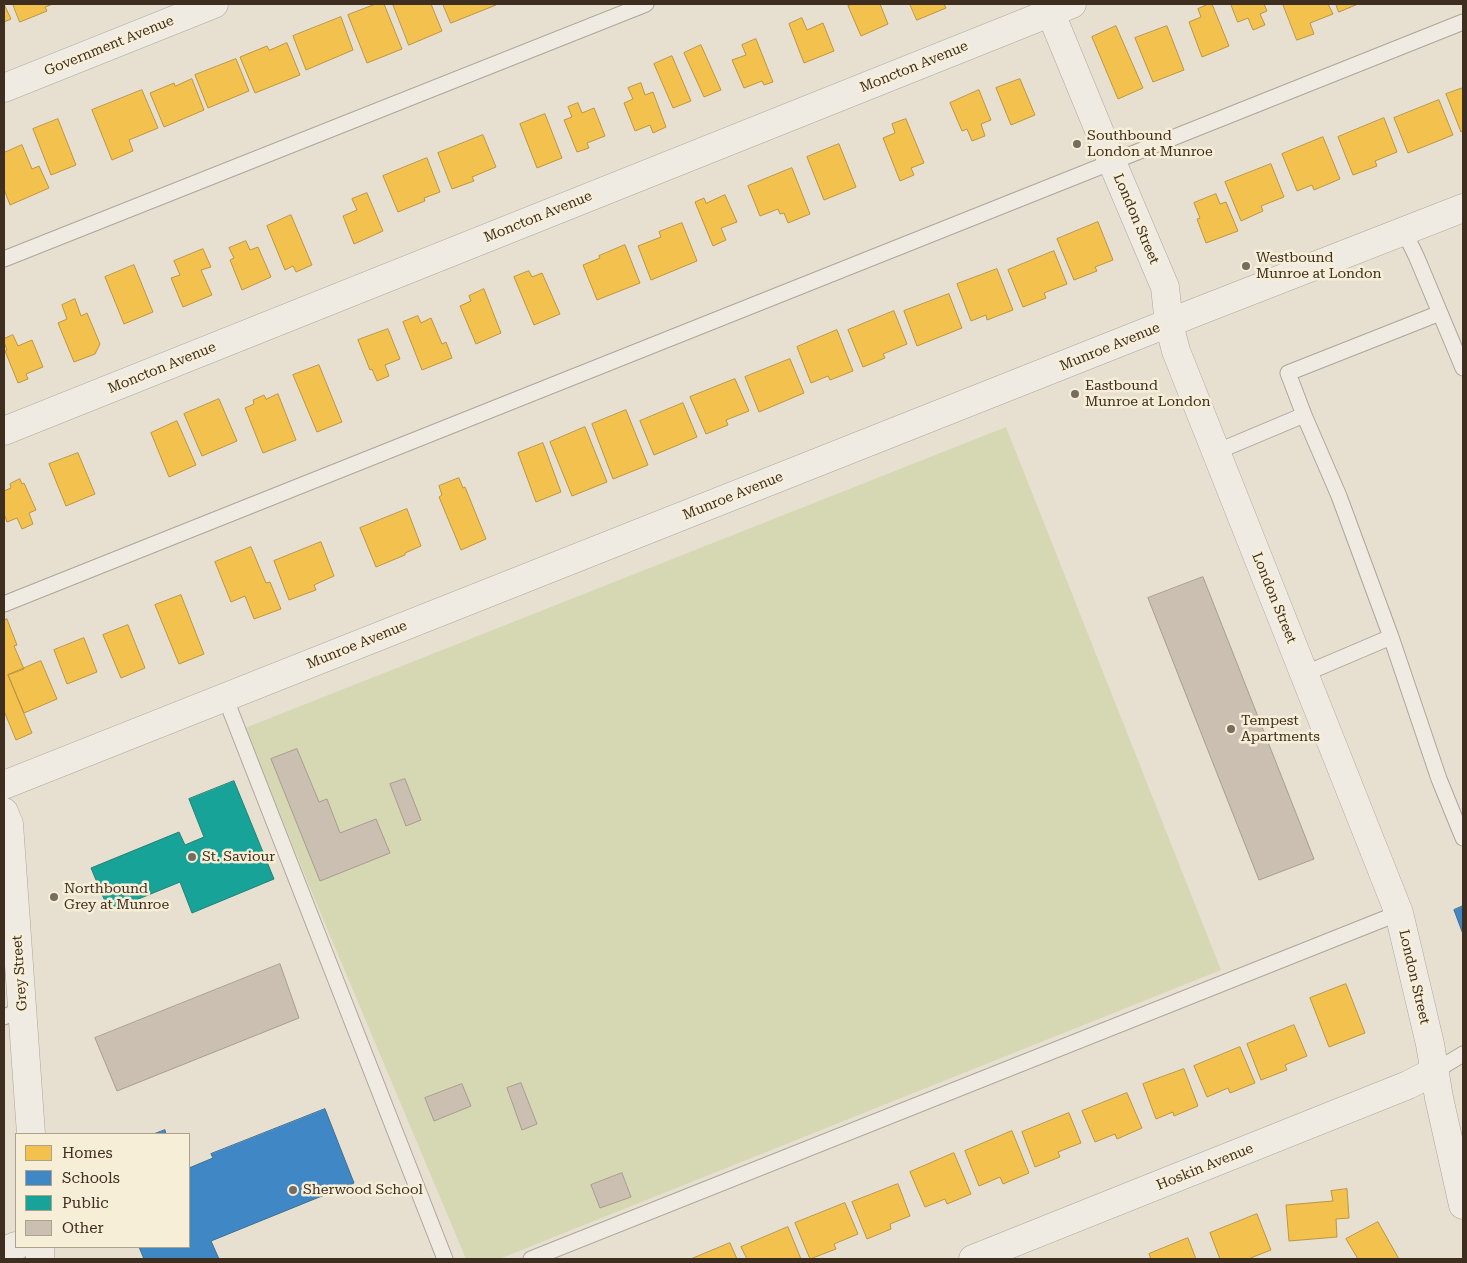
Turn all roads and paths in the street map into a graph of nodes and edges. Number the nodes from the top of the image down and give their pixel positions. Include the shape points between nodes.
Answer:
1 (214, 4) edge
2 (646, 4) edge
3 (1056, 7) edge
4 (1463, 22) edge
5 (4, 88) edge
6 (1112, 162) junction
7 (1463, 208) edge
8 (1404, 231) junction
9 (4, 259) edge
10 (1440, 312) junction
11 (1169, 324) junction
12 (1463, 368) edge
13 (1304, 415) junction
14 (4, 431) edge
15 (1216, 452) junction
16 (4, 604) edge
17 (1391, 637) junction
18 (1304, 674) junction
19 (224, 697) junction
20 (4, 785) edge
21 (4, 812) edge
22 (1463, 838) edge
23 (1399, 913) junction
24 (13, 1013) edge
25 (1463, 1054) edge
26 (1435, 1071) junction
27 (31, 1133) edge
28 (1463, 1205) edge
29 (446, 1259) edge
30 (531, 1259) edge
31 (973, 1259) edge

1 - 5 street, Government Avenue
2 - 9 lane
3 - 6 street, London Street
3 - 14 street, Moncton Avenue
4 - 6 lane
6 - 11 street, London Street via 1166,287
6 - 16 lane
7 - 8 street, Munroe Avenue
8 - 10 lane
8 - 11 street, Munroe Avenue
10 - 12 lane
10 - 13 lane via 1288,373
11 - 15 street, London Street via 1176,351
11 - 19 street, Munroe Avenue
13 - 15 lane
13 - 17 lane
15 - 18 street, London Street
17 - 18 lane
17 - 22 lane via 1439,779
18 - 23 street, London Street
19 - 20 street, Munroe Avenue
19 - 29 lane
21 - 24 street, Grey Street via 9,824
23 - 26 street, London Street
23 - 30 lane
24 - 27 street, Grey Street
25 - 26 lane
26 - 28 street, London Street
26 - 31 street, Hoskin Avenue via 1408,1085

